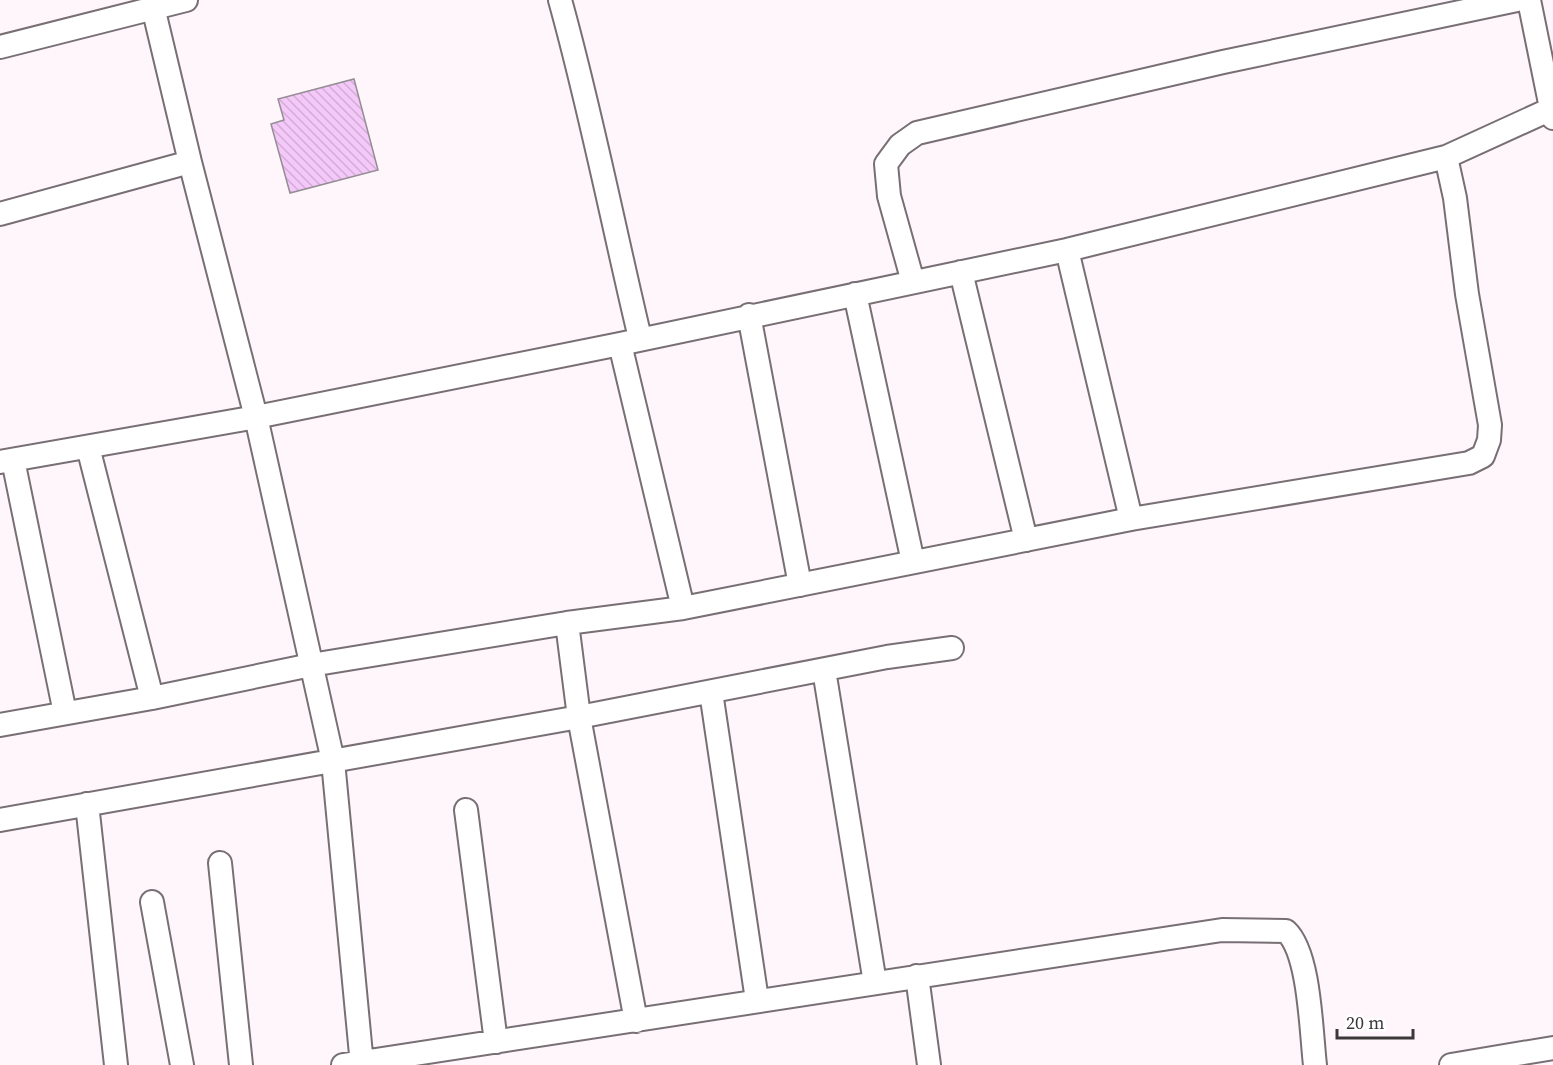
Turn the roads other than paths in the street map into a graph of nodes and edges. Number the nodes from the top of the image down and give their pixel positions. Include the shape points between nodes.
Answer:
1 (186, 0) edge
2 (560, 0) edge
3 (1517, 0) edge
4 (1528, 0) edge
5 (153, 7) junction
6 (0, 47) edge
7 (1552, 113) edge
8 (1446, 157) junction
9 (190, 162) junction
10 (0, 214) edge
11 (1067, 250) junction
12 (961, 272) junction
13 (913, 282) junction
14 (855, 294) junction
15 (749, 315) junction
16 (630, 341) junction
17 (256, 417) junction
18 (88, 447) junction
19 (6, 461) edge
20 (1131, 519) junction
21 (1026, 540) junction
22 (913, 562) junction
23 (800, 585) junction
24 (683, 608) junction
25 (567, 623) junction
26 (952, 648) dead end
27 (311, 664) junction
28 (824, 670) junction
29 (711, 692) junction
30 (152, 698) junction
31 (65, 713) junction
32 (579, 717) junction
33 (0, 725) edge
34 (333, 761) junction
35 (87, 804) junction
36 (466, 810) dead end
37 (0, 820) edge
38 (220, 863) dead end
39 (152, 902) dead end
40 (917, 976) junction
41 (875, 983) junction
42 (757, 1000) junction
43 (636, 1021) junction
44 (496, 1042) junction
45 (1553, 1048) edge
46 (356, 1064) edge
47 (116, 1065) edge
48 (182, 1065) edge
49 (241, 1065) edge
50 (929, 1065) edge
51 (1315, 1065) edge
52 (1451, 1065) edge

1 - 5 street
2 - 16 street via 607,201
3 - 13 street via 1223,62 917,133 900,145 886,164 888,196
4 - 7 street
5 - 6 street
5 - 9 street
7 - 8 street
8 - 11 street
8 - 20 street via 1490,425 1483,456 1469,463
9 - 10 street
9 - 17 street
11 - 12 street
11 - 20 street
12 - 13 street
12 - 21 street
13 - 14 street
14 - 15 street
14 - 22 street
15 - 16 street
15 - 23 street
16 - 17 street
16 - 24 street
17 - 18 street
17 - 27 street
18 - 19 street
18 - 30 street
19 - 31 street
20 - 21 street
21 - 22 street
22 - 23 street
23 - 24 street
24 - 25 street
25 - 27 street
25 - 32 street
26 - 28 street
27 - 30 street
27 - 34 street
28 - 29 street
28 - 41 street
29 - 32 street
29 - 42 street
30 - 31 street
31 - 33 street
32 - 34 street
32 - 43 street
34 - 35 street
34 - 46 street
35 - 37 street
35 - 47 street
36 - 44 street
38 - 49 street
39 - 48 street
40 - 41 street
40 - 50 street
40 - 51 street via 1222,930 1286,931 1293,937 1302,963
41 - 42 street
42 - 43 street
43 - 44 street
44 - 46 street
45 - 52 street

